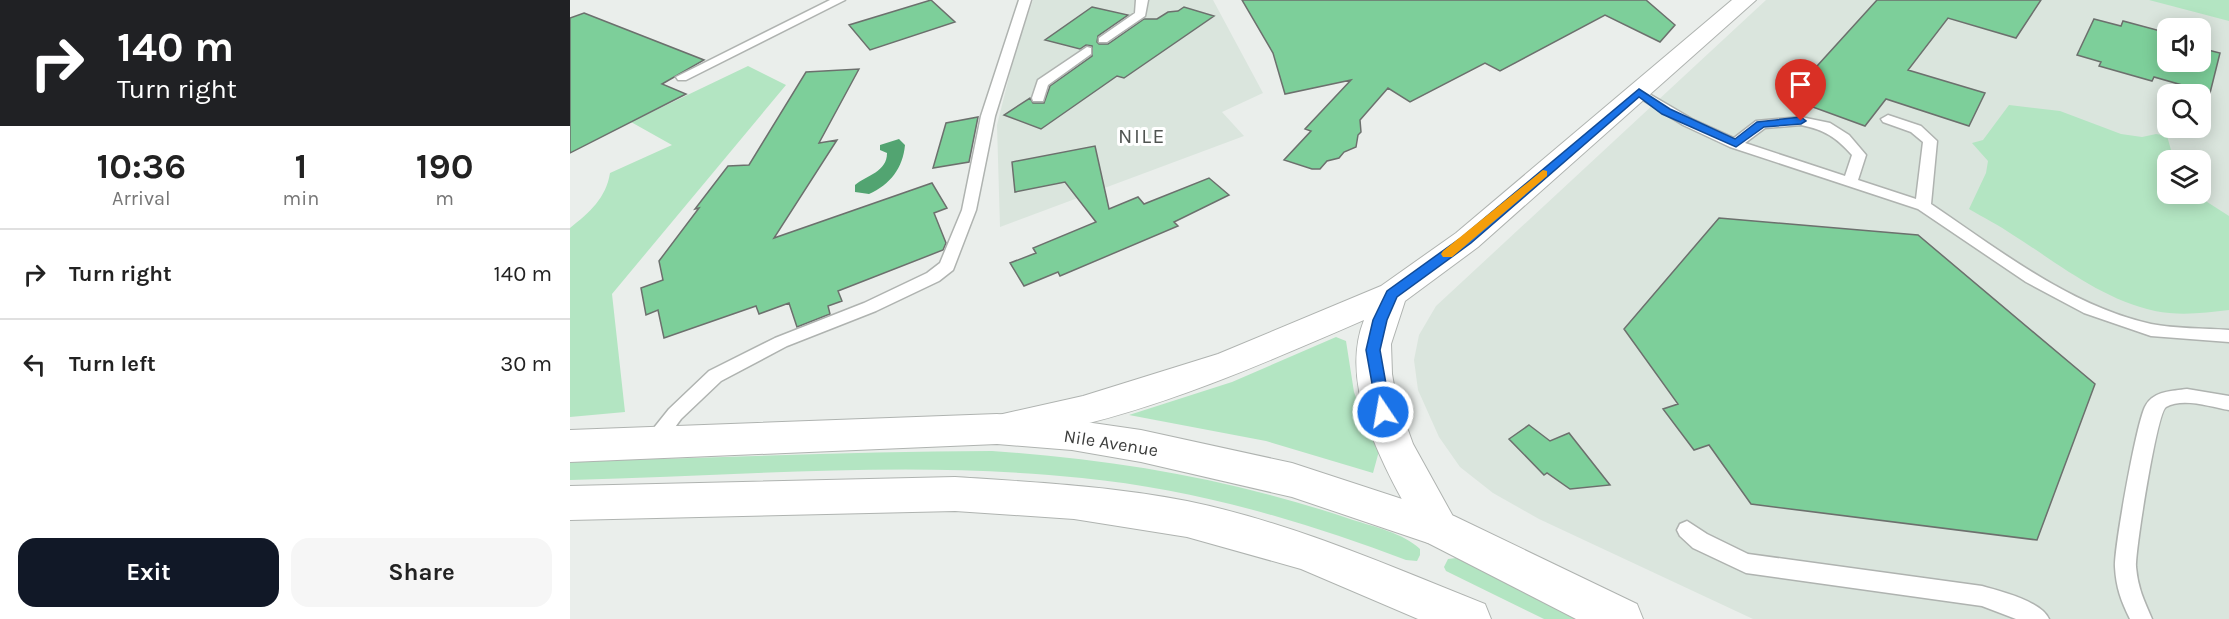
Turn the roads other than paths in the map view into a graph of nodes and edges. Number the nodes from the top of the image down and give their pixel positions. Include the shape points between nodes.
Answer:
1 (819, 0) edge
2 (839, 0) edge
3 (1025, 0) edge
4 (1142, 0) edge
5 (1745, 0) edge
6 (807, 16) junction
7 (1103, 40) dead end
8 (1087, 51) dead end
9 (682, 77) dead end
10 (1639, 92) junction
11 (1038, 98) dead end
12 (1888, 118) dead end
13 (1736, 144) junction
14 (1850, 183) junction
15 (1923, 206) junction
16 (1392, 294) junction
17 (2229, 336) edge
18 (2229, 403) edge
19 (997, 429) junction
20 (651, 445) junction
21 (570, 446) edge
22 (570, 503) edge
23 (1440, 529) junction
24 (1687, 530) dead end
25 (1469, 619) edge
26 (1621, 619) edge
27 (2038, 619) edge
28 (2141, 619) edge

1 - 6 lane
2 - 6 lane
3 - 20 lane via 988,116 969,210 947,266 881,302 781,342 715,376 675,414
4 - 7 lane via 1141,14
5 - 10 main road
6 - 9 lane
8 - 11 lane via 1042,83
10 - 13 lane via 1666,112
10 - 16 main road via 1467,240
12 - 15 lane via 1916,129 1930,141
13 - 14 lane
13 - 14 lane via 1761,124 1830,121 1858,155
14 - 15 lane
15 - 17 lane via 2037,281 2086,308 2151,330
16 - 19 main road via 1230,364 1083,411
16 - 23 main road via 1380,320 1373,350 1376,379 1394,442
18 - 28 lane via 2187,396 2162,400 2153,408 2125,564 2128,593
19 - 20 main road, Nile Avenue
19 - 23 main road, Nile Avenue via 1072,435 1226,464 1292,480
20 - 21 main road, Nile Avenue
22 - 25 main road via 955,494 1074,502 1187,519 1306,552
23 - 26 main road, Nile Avenue
24 - 27 lane via 1700,541 1746,563 1982,596

